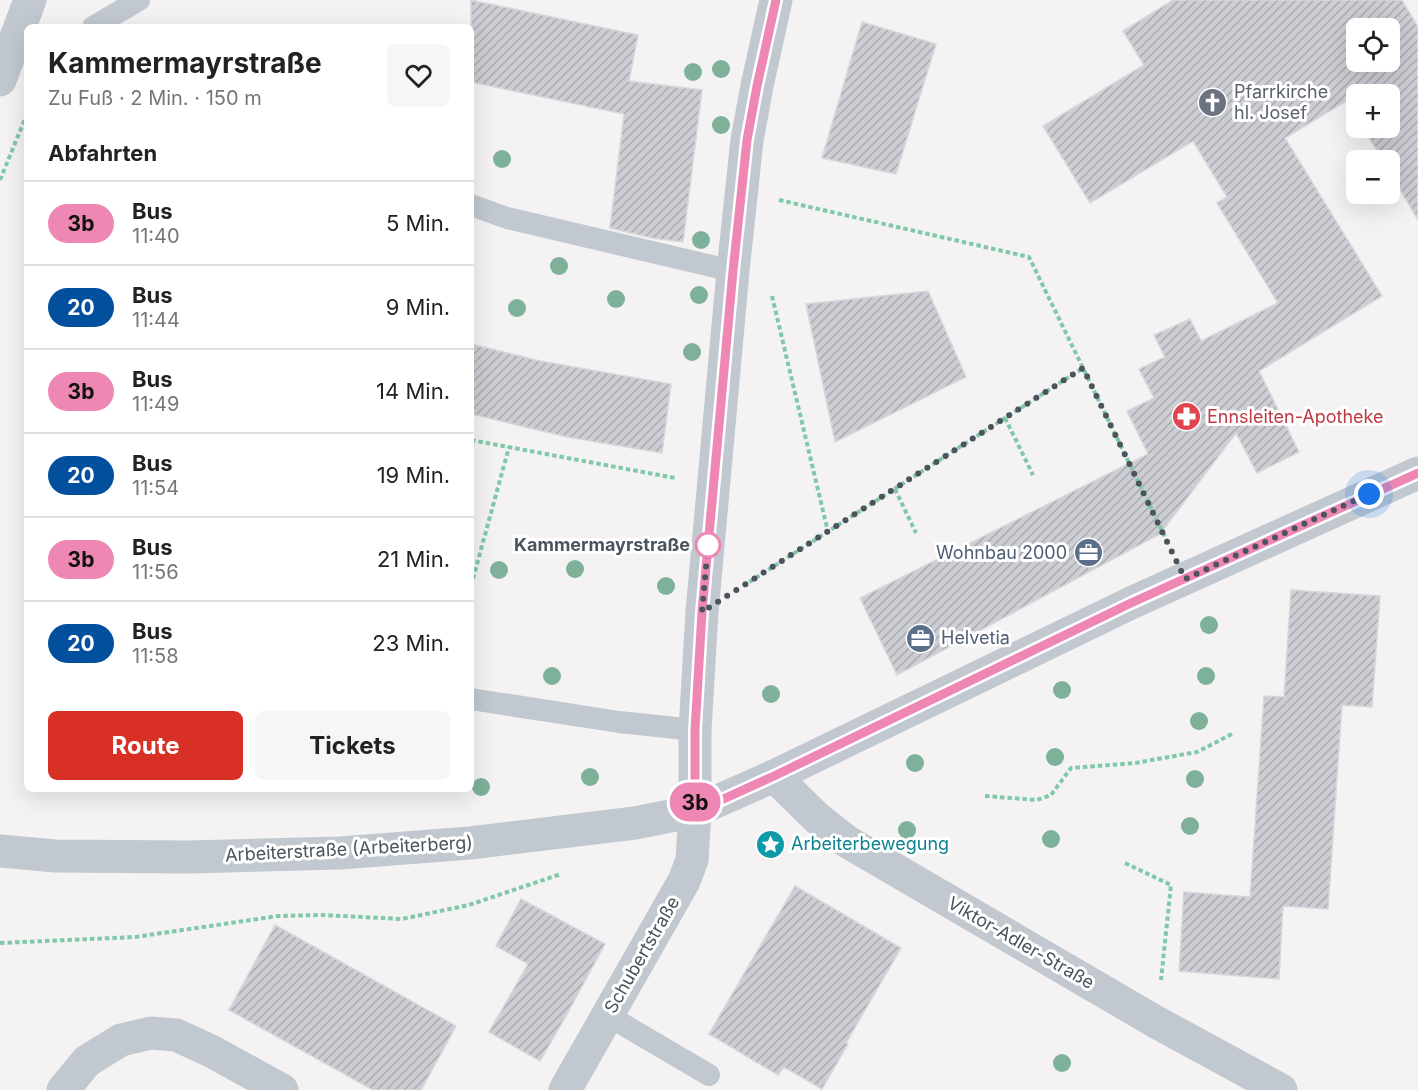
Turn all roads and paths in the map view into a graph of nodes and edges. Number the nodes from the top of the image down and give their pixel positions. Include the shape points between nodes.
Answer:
1 (30, 0) edge
2 (139, 0) edge
3 (776, 0) edge
4 (98, 24) edge
5 (12, 64) edge
6 (24, 121) edge
7 (0, 180) edge
8 (742, 192) junction
9 (474, 206) edge
10 (733, 271) junction
11 (770, 288) dead end
12 (1083, 368) junction
13 (1005, 418) junction
14 (474, 441) edge
15 (509, 447) junction
16 (1418, 473) edge
17 (1033, 475) dead end
18 (715, 485) junction
19 (895, 489) junction
20 (828, 532) junction
21 (916, 533) dead end
22 (474, 575) edge
23 (1185, 579) junction
24 (702, 612) junction
25 (474, 699) edge
26 (695, 730) junction
27 (1234, 734) dead end
28 (774, 776) junction
29 (985, 796) dead end
30 (695, 812) junction
31 (0, 852) edge
32 (1125, 863) dead end
33 (572, 870) dead end
34 (0, 943) edge
35 (607, 1015) junction
36 (1156, 1022) junction
37 (709, 1075) dead end
38 (63, 1090) edge
39 (282, 1090) edge
40 (565, 1090) edge
41 (1281, 1090) edge

1 - 5 street
2 - 4 lane
3 - 8 street via 747,140
6 - 7 path
8 - 10 street
8 - 12 path via 1029,257
9 - 10 lane via 507,218
10 - 18 street
11 - 20 path
12 - 13 path
12 - 23 path
13 - 17 path
13 - 19 path
14 - 15 path
15 - 18 path
15 - 22 path
16 - 23 street, Arbeiterstraße (Arbeiterberg)
18 - 24 street
19 - 20 path
19 - 21 path
20 - 24 path
23 - 28 street, Arbeiterstraße (Arbeiterberg)
24 - 26 street
25 - 26 lane
26 - 30 street
27 - 29 path via 1197,752 1135,763 1071,768 1051,795 1037,800
28 - 30 street, Arbeiterstraße (Arbeiterberg)
28 - 36 street, Viktor-Adler-Straße via 846,841
30 - 31 street, Arbeiterstraße (Arbeiterberg) via 470,843 340,853 177,857
30 - 35 street, Schubertstraße via 692,860 684,881
32 - 36 path via 1171,885
33 - 34 path via 469,905 402,919 278,916 135,937
35 - 37 lane
35 - 40 street, Schubertstraße
36 - 41 street, Viktor-Adler-Straße
38 - 39 street via 87,1061 121,1040 151,1033 176,1035

